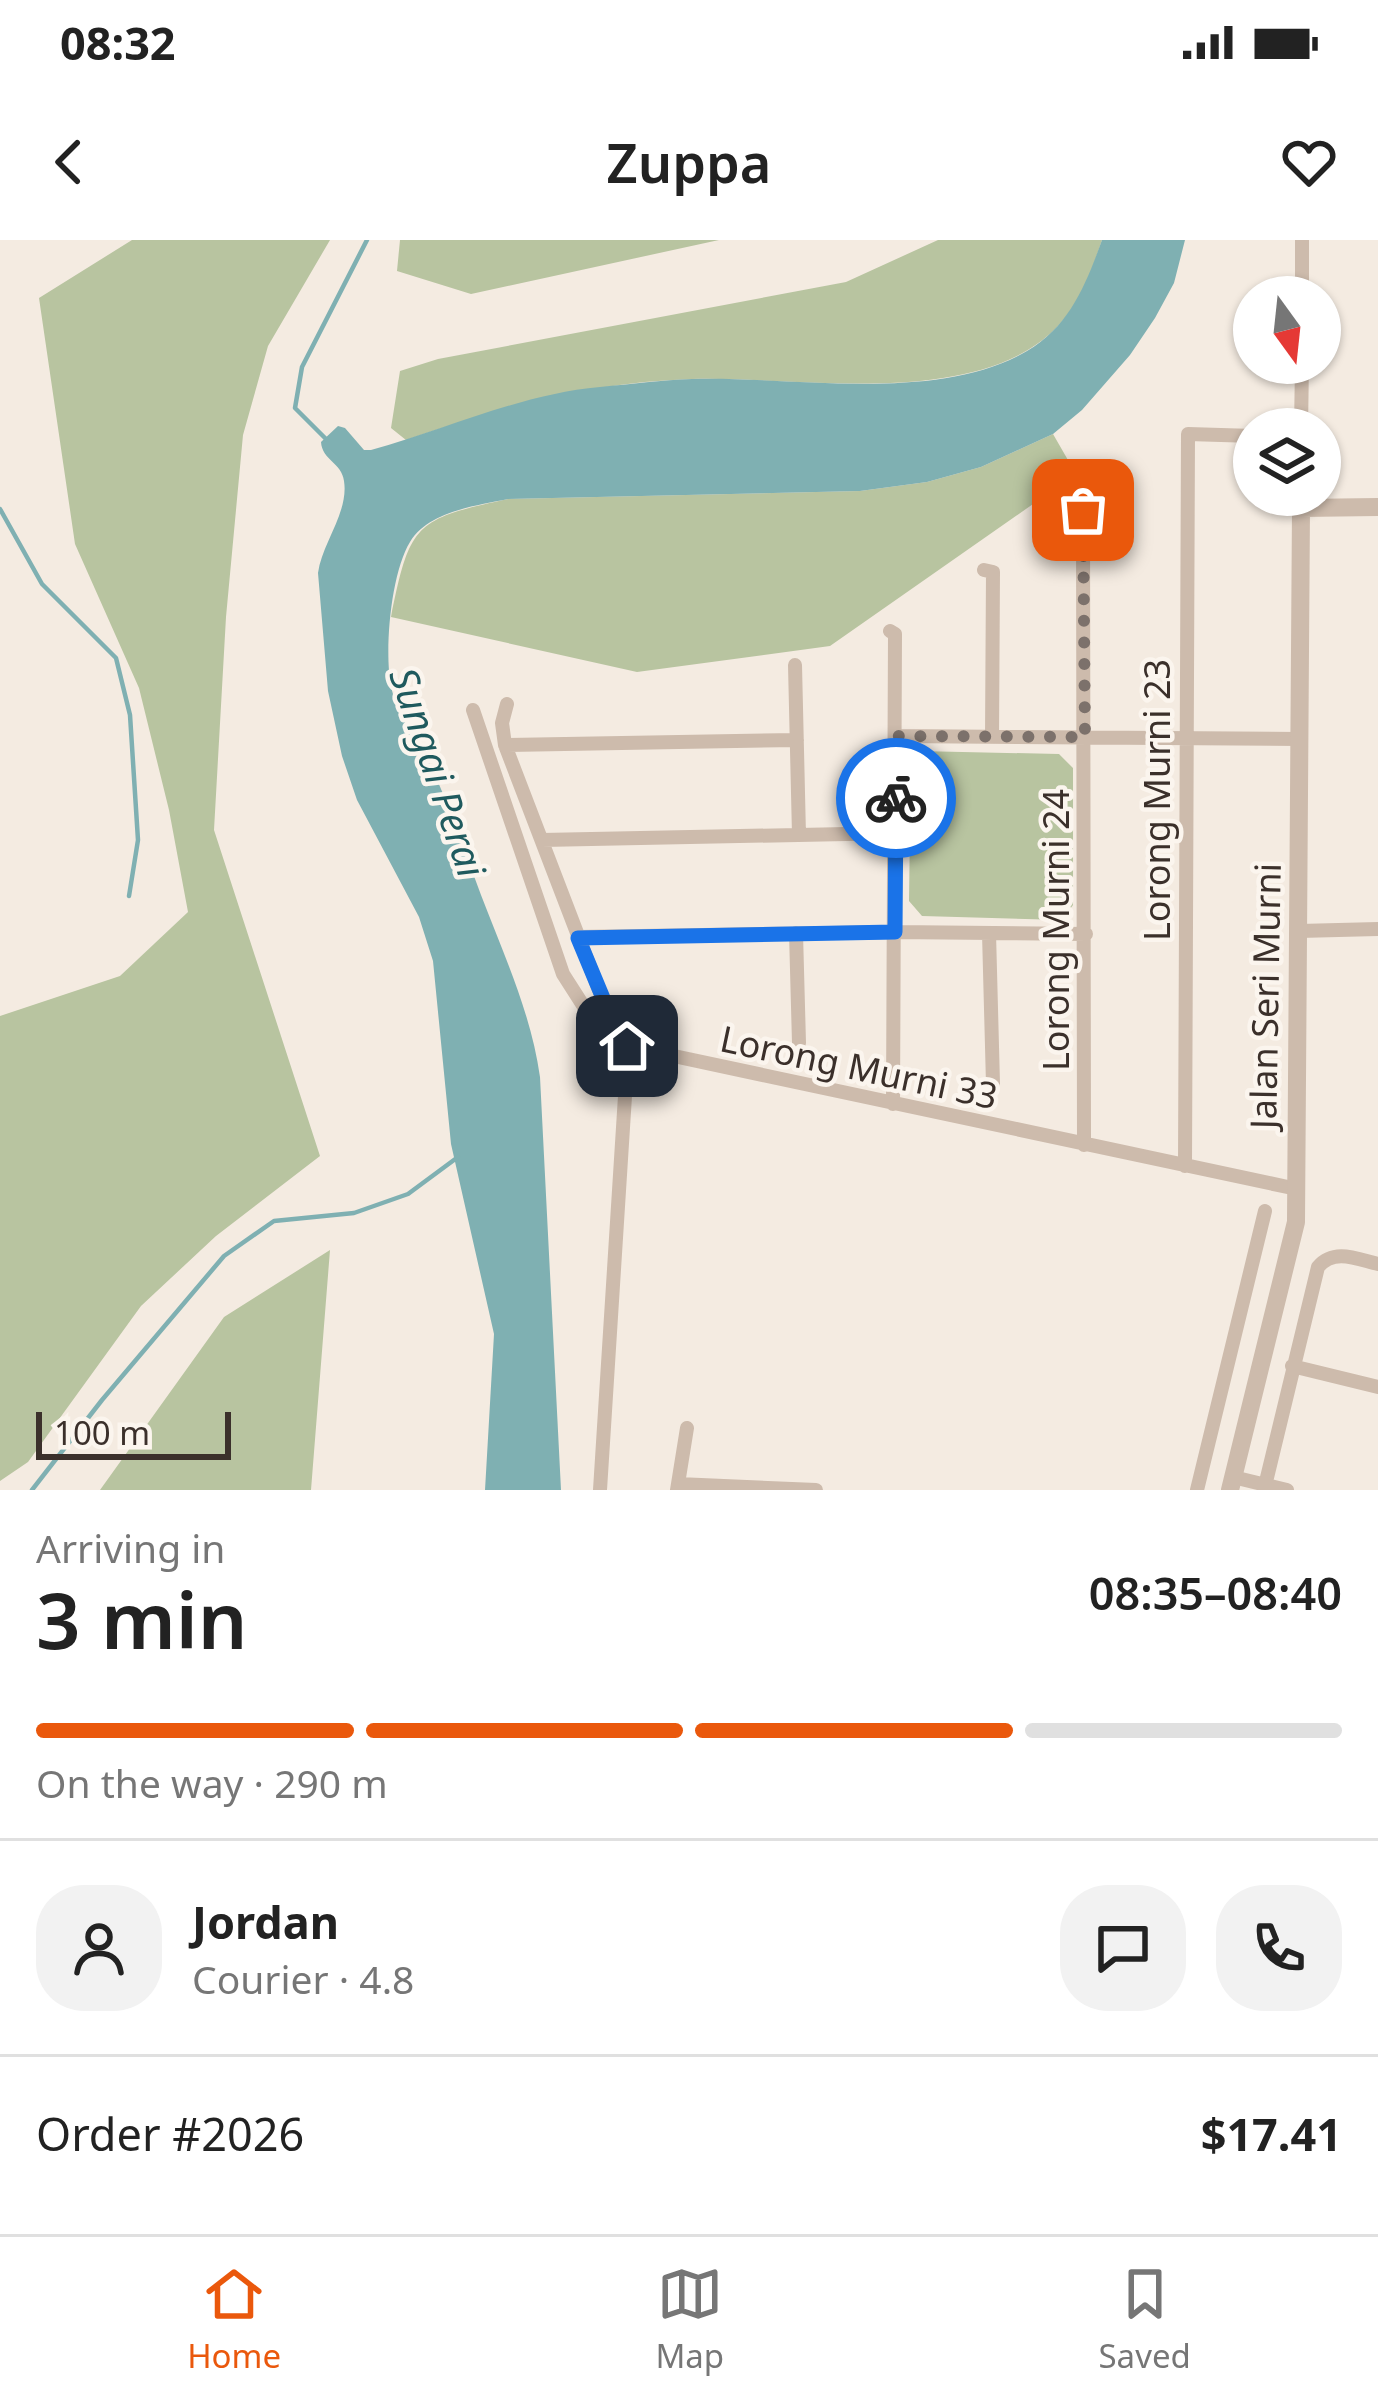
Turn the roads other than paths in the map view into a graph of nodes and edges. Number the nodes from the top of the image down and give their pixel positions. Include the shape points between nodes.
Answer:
1 (1302, 240) edge
2 (1302, 276) edge
3 (1233, 435) edge
4 (1341, 504) edge
5 (1073, 505) dead end
6 (1378, 507) edge
7 (1301, 516) edge
8 (984, 570) dead end
9 (890, 631) dead end
10 (795, 665) dead end
11 (507, 704) dead end
12 (473, 710) dead end
13 (896, 736) junction
14 (992, 737) junction
15 (1085, 737) junction
16 (1186, 738) junction
17 (1300, 739) junction
18 (797, 740) junction
19 (505, 746) junction
20 (895, 832) junction
21 (799, 835) junction
22 (542, 841) junction
23 (1378, 929) edge
24 (1299, 931) junction
25 (895, 932) junction
26 (796, 933) junction
27 (989, 933) junction
28 (1086, 934) junction
29 (578, 938) junction
30 (799, 1043) dead end
31 (992, 1084) dead end
32 (893, 1104) junction
33 (1084, 1145) junction
34 (1185, 1166) junction
35 (1297, 1189) junction
36 (1265, 1211) dead end
37 (1378, 1264) edge
38 (1292, 1366) junction
39 (1378, 1388) edge
40 (688, 1428) dead end
41 (1232, 1484) edge
42 (677, 1487) edge
43 (1264, 1487) edge
44 (600, 1490) edge
45 (817, 1490) edge
46 (1197, 1490) edge
47 (1287, 1490) edge

1 - 2 street
3 - 16 street, Lorong Murni 23 via 1188,434
4 - 6 street
5 - 15 street, Lorong Murni 24 via 1083,510
7 - 17 street, Jalan Seri Murni
8 - 14 street via 993,572
9 - 13 street
10 - 18 street
11 - 19 street, Lorong Murni 33
12 - 44 street via 563,974 602,1035 625,1096
13 - 14 street
13 - 20 street
14 - 15 street
15 - 16 street
15 - 28 street, Lorong Murni 24
16 - 17 street
16 - 34 street, Lorong Murni 23
17 - 24 street, Jalan Seri Murni
18 - 19 street
18 - 21 street
19 - 22 street, Lorong Murni 33
20 - 21 street
20 - 25 street
21 - 22 street
22 - 29 street, Lorong Murni 33
23 - 24 street
24 - 35 street, Jalan Seri Murni
25 - 26 street
25 - 27 street
25 - 32 street
26 - 29 street
26 - 30 street
27 - 28 street
27 - 31 street
28 - 33 street, Lorong Murni 24
29 - 32 street, Lorong Murni 33 via 627,1046
32 - 33 street, Lorong Murni 33
33 - 34 street, Lorong Murni 33
34 - 35 street, Lorong Murni 33
35 - 41 street, Jalan Seri Murni via 1290,1250
36 - 46 street
37 - 38 street via 1340,1255 1323,1261
38 - 39 street
38 - 43 street
40 - 42 street
41 - 43 street
42 - 45 street
43 - 47 street

